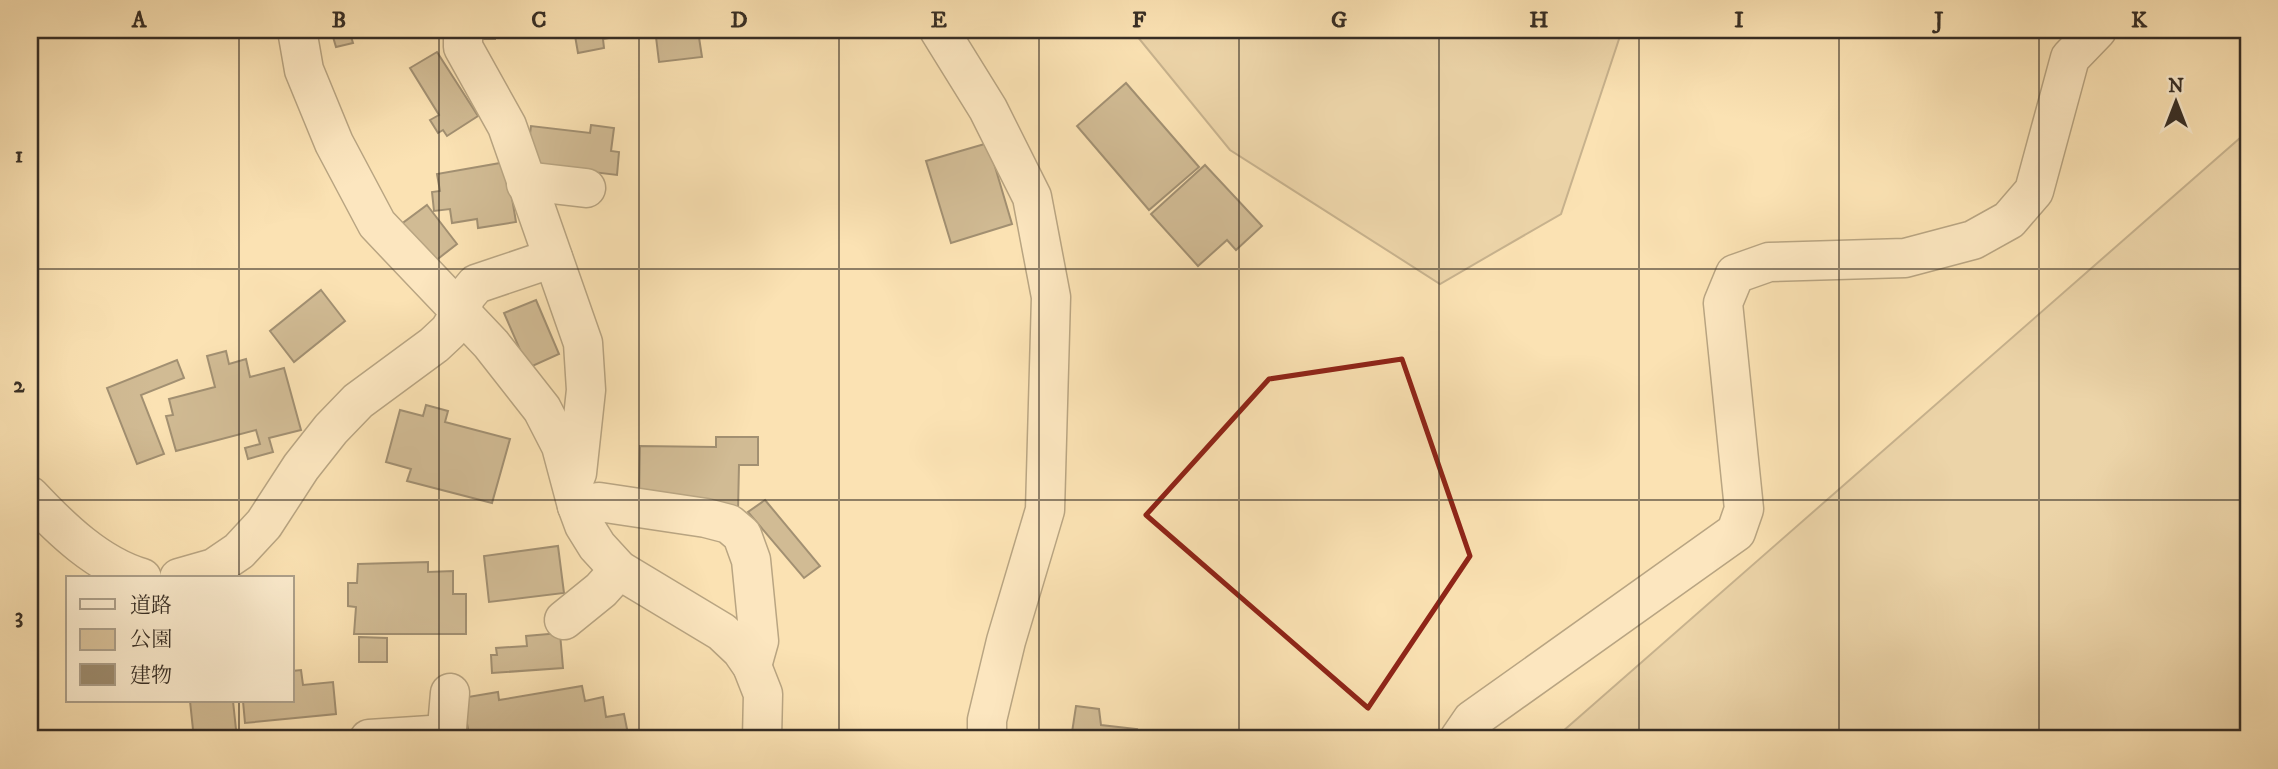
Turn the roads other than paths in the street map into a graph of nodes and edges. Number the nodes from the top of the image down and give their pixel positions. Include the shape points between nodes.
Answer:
1 (297, 30) edge
2 (463, 30) edge
3 (939, 30) edge
4 (2097, 30) edge
5 (526, 184) junction
6 (586, 188) dead end
7 (553, 258) junction
8 (460, 313) junction
9 (30, 496) edge
10 (574, 496) junction
11 (619, 570) junction
12 (135, 576) edge
13 (186, 576) edge
14 (565, 620) dead end
15 (758, 680) junction
16 (450, 693) dead end
17 (446, 736) edge
18 (369, 739) edge
19 (762, 739) edge
20 (785, 739) edge
21 (987, 739) edge
22 (1460, 739) edge

1 - 8 street via 304,70 334,143 377,224
2 - 5 street via 463,47 507,127
3 - 21 street via 988,109 1032,197 1051,297 1045,510 1006,640 987,720
4 - 22 street via 2070,58 2034,191 2009,220 1973,240 1905,258 1769,262 1735,274 1723,303 1744,509 1735,532 1472,720
5 - 6 street via 534,181
5 - 7 street
7 - 8 street via 476,284
7 - 10 street via 583,343 586,390
8 - 10 street via 542,408 561,446
8 - 13 street via 434,345 358,401 331,429 264,524 239,551 214,568
9 - 12 street via 59,527 122,572
10 - 11 street via 584,525
10 - 15 street via 706,517 729,524 742,536 751,560
11 - 14 street
11 - 15 street via 722,632 741,650
15 - 19 street
15 - 20 street via 787,712
16 - 17 street
17 - 18 street

